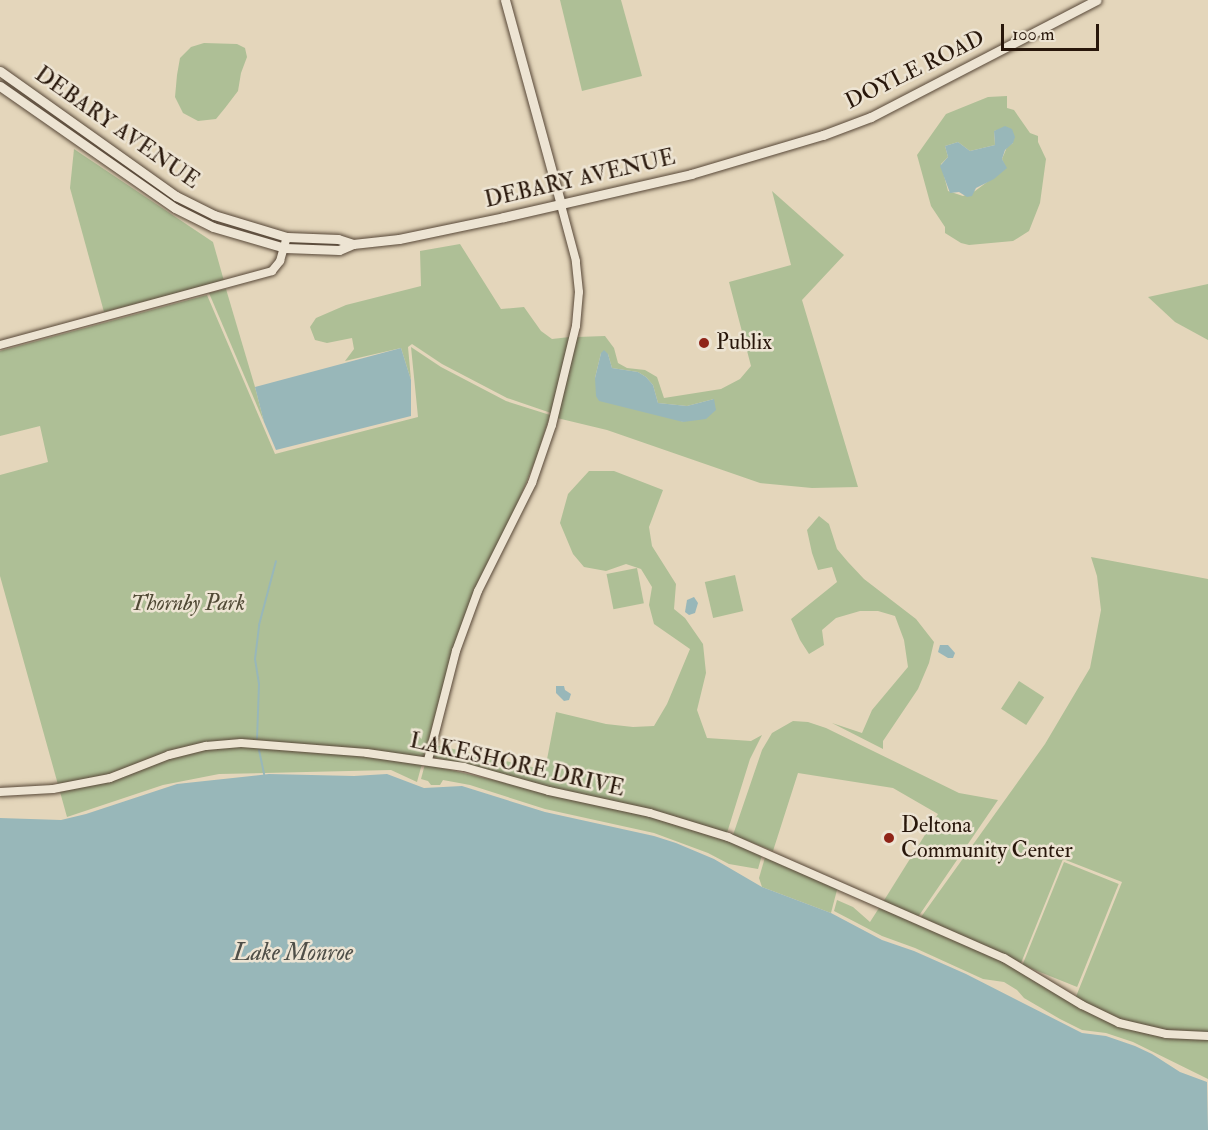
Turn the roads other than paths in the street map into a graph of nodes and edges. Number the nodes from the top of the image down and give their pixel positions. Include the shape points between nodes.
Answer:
1 (505, 0) edge
2 (1097, 0) edge
3 (0, 71) edge
4 (0, 86) edge
5 (744, 159) joint
6 (561, 205) junction
7 (287, 237) junction
8 (353, 244) junction
9 (285, 248) junction
10 (0, 345) edge
11 (428, 760) junction
12 (0, 792) edge
13 (1208, 1036) edge

1 - 6 main road
2 - 5 main road, DOYLE ROAD via 871,117
3 - 7 main road, DEBARY AVENUE via 176,196 214,215
4 - 9 main road, DEBARY AVENUE via 175,208 213,227
5 - 6 main road, DEBARY AVENUE
6 - 8 main road, DEBARY AVENUE
6 - 11 street via 576,261 576,326 552,425 532,483 478,591 460,641
7 - 8 main road, DEBARY AVENUE via 338,239
7 - 9 street
8 - 9 main road, DEBARY AVENUE via 339,250
9 - 10 street via 272,271
11 - 12 street, LAKESHORE DRIVE via 241,743 169,755 110,778 54,789
11 - 13 street, LAKESHORE DRIVE via 650,813 728,837 1004,958 1119,1023 1166,1034

